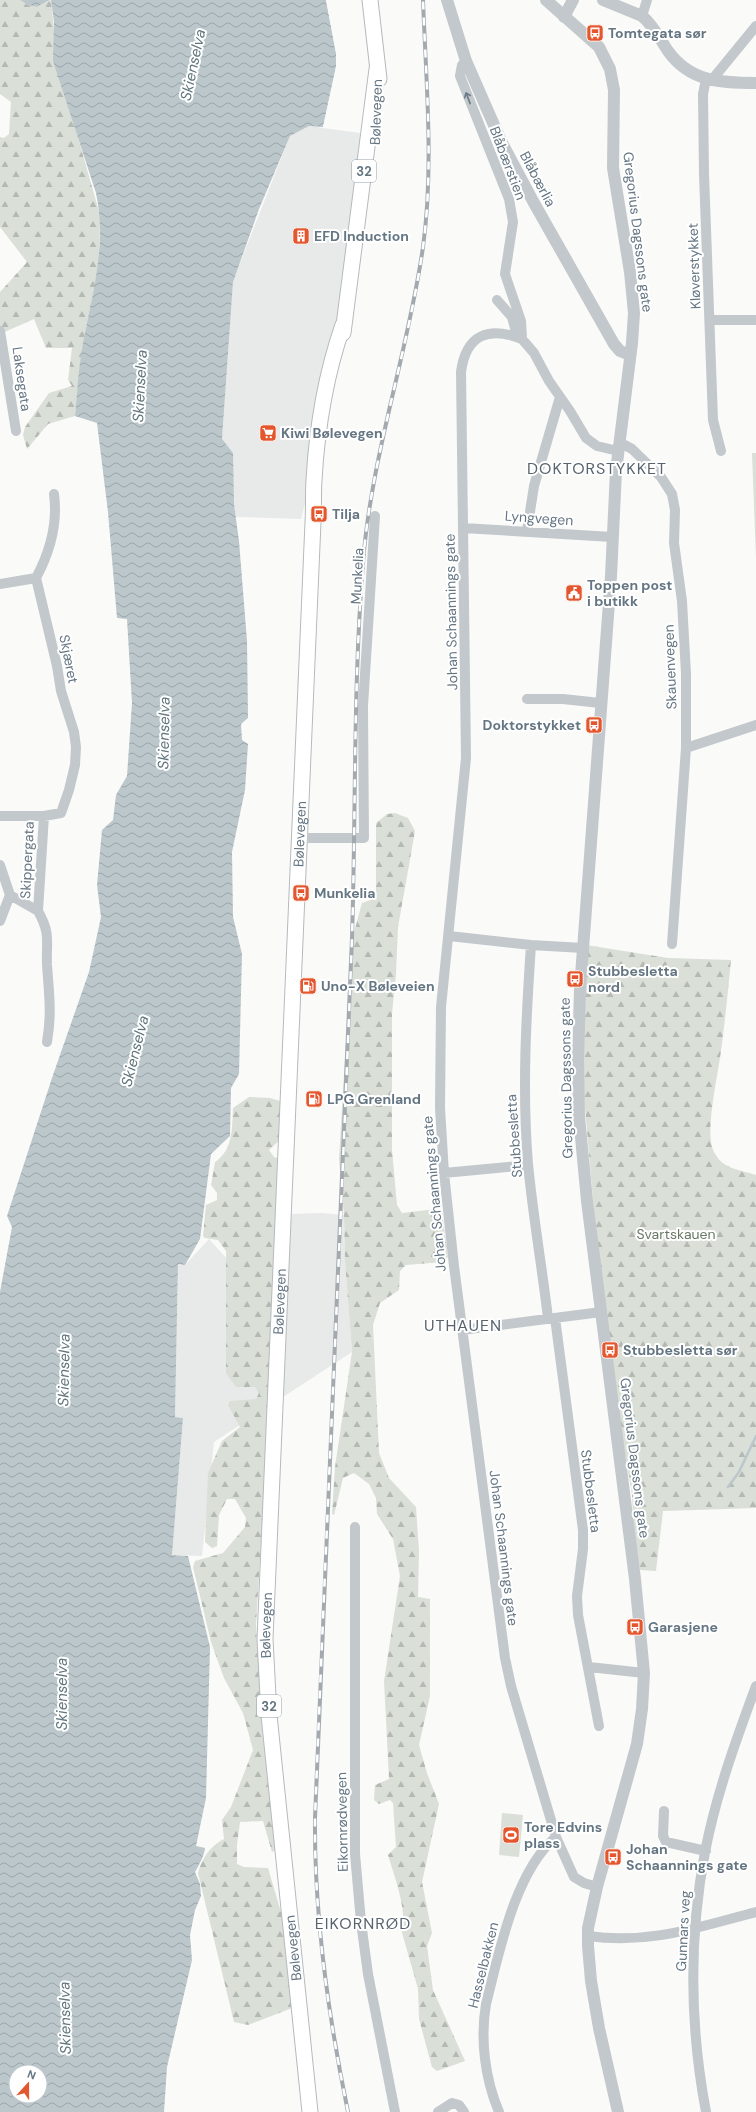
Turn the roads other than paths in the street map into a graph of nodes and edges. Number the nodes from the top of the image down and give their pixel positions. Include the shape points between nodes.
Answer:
1 (447, 0) edge
2 (546, 0) edge
3 (573, 0) edge
4 (603, 0) edge
5 (647, 0) edge
6 (369, 4) edge
7 (642, 16) junction
8 (564, 17) junction
9 (756, 26) edge
10 (466, 61) junction
11 (708, 80) junction
12 (756, 83) edge
13 (497, 300) dead end
14 (710, 320) junction
15 (756, 320) edge
16 (0, 331) edge
17 (518, 338) junction
18 (630, 355) junction
19 (560, 397) junction
20 (16, 431) dead end
21 (618, 447) junction
22 (721, 451) dead end
23 (54, 494) dead end
24 (375, 516) dead end
25 (464, 528) junction
26 (527, 531) junction
27 (612, 537) junction
28 (36, 578) junction
29 (0, 584) edge
30 (527, 699) dead end
31 (600, 703) junction
32 (756, 724) edge
33 (686, 748) junction
34 (0, 816) edge
35 (44, 816) junction
36 (300, 838) junction
37 (0, 865) edge
38 (10, 895) junction
39 (38, 911) junction
40 (0, 921) edge
41 (449, 936) junction
42 (672, 944) dead end
43 (531, 945) junction
44 (583, 948) junction
45 (47, 1042) dead end
46 (528, 1165) junction
47 (444, 1173) junction
48 (601, 1312) junction
49 (551, 1318) junction
50 (462, 1330) junction
51 (355, 1527) dead end
52 (589, 1668) junction
53 (644, 1673) junction
54 (756, 1686) edge
55 (599, 1726) dead end
56 (664, 1811) dead end
57 (556, 1836) junction
58 (706, 1851) junction
59 (597, 1887) junction
60 (756, 1912) edge
61 (695, 1928) junction
62 (588, 1936) junction
63 (310, 2112) edge
64 (395, 2112) edge
65 (438, 2112) edge
66 (464, 2112) edge
67 (499, 2112) edge
68 (618, 2112) edge
69 (706, 2112) edge

1 - 10 street, Blåbærlia
2 - 8 street, Gregorius Dagssons gate
3 - 8 street
4 - 7 street
5 - 7 street
6 - 36 main road, Bølevegen / 32 via 380,88 377,140 315,490
7 - 11 street via 676,60 691,72
8 - 18 street, Gregorius Dagssons gate via 599,47 612,78 613,168 633,295
9 - 11 street
17 -> 10 street, Blåbærstien via 521,321 505,274 512,235 512,213 504,186 460,76 462,65
10 - 18 street, Blåbærlia via 501,141 534,204 614,344 620,351
11 - 12 street
11 - 14 street, Kløverstykket via 703,103
13 - 17 street via 515,324
14 - 15 street
14 - 22 street, Kløverstykket via 713,420
16 - 20 street, Laksegata
17 - 19 street via 534,353
17 - 25 street, Johan Schaannings gate via 502,333 485,334 471,344 464,356 460,394
18 - 21 street, Gregorius Dagssons gate
19 - 21 street via 591,443
19 - 26 street via 534,486
21 - 27 street, Gregorius Dagssons gate
21 - 33 street, Skauenvegen via 632,449 656,470 674,501 675,560 682,601 686,674
23 - 28 street via 56,504 52,542 47,559
24 - 36 street, Munkelia via 364,706 364,838
25 - 26 street, Lyngvegen
25 - 41 street, Johan Schaannings gate via 466,758
26 - 27 street, Lyngvegen
27 - 31 street, Gregorius Dagssons gate
28 - 29 street
28 - 35 street, Skjæret via 76,747 75,765 63,810 57,814
30 - 31 street
31 - 44 street, Gregorius Dagssons gate
32 - 33 street
33 - 42 street, Skauenvegen
34 - 35 street, Skippergata
35 - 39 street, Skippergata
36 - 63 main road, Bølevegen / 32 via 265,1639 270,1723
37 - 38 street
38 - 39 street
38 - 40 street
39 - 45 street, Skippergata via 48,933 47,966 51,1020
41 - 43 street
41 - 47 street, Johan Schaannings gate via 441,1014 440,1108
43 - 44 street
43 - 46 street, Stubbesletta via 525,1036
44 - 48 street, Gregorius Dagssons gate via 578,1061 579,1116 586,1201
46 - 47 street
46 - 49 street, Stubbesletta
47 - 50 street, Johan Schaannings gate
48 - 49 street
48 - 53 street, Gregorius Dagssons gate via 635,1579
49 - 50 street
49 - 52 street, Stubbesletta via 582,1530 583,1549 577,1596 578,1615
50 - 57 street, Johan Schaannings gate via 505,1658
51 - 64 street, Eikornrødvegen via 355,1854 368,1974
52 - 53 street
52 - 55 street, Stubbesletta
53 - 59 street, Gregorius Dagssons gate via 637,1744
54 - 58 street, Gunnars veg via 724,1780
56 - 58 street via 663,1836 666,1842
57 - 59 street, Johan Schaannings gate via 574,1877
57 - 67 street, Hasselbakken via 535,1860 520,1890 511,1912 486,2004 484,2014 487,2072
58 - 61 street, Gunnars veg
59 - 62 street, Gregorius Dagssons gate
60 - 61 street
61 - 62 street via 626,1940
61 - 69 street, Gunnars veg via 695,2022
62 - 68 street, Gregorius Dagssons gate via 591,1981 599,2028
65 - 66 street via 452,2103 459,2105

